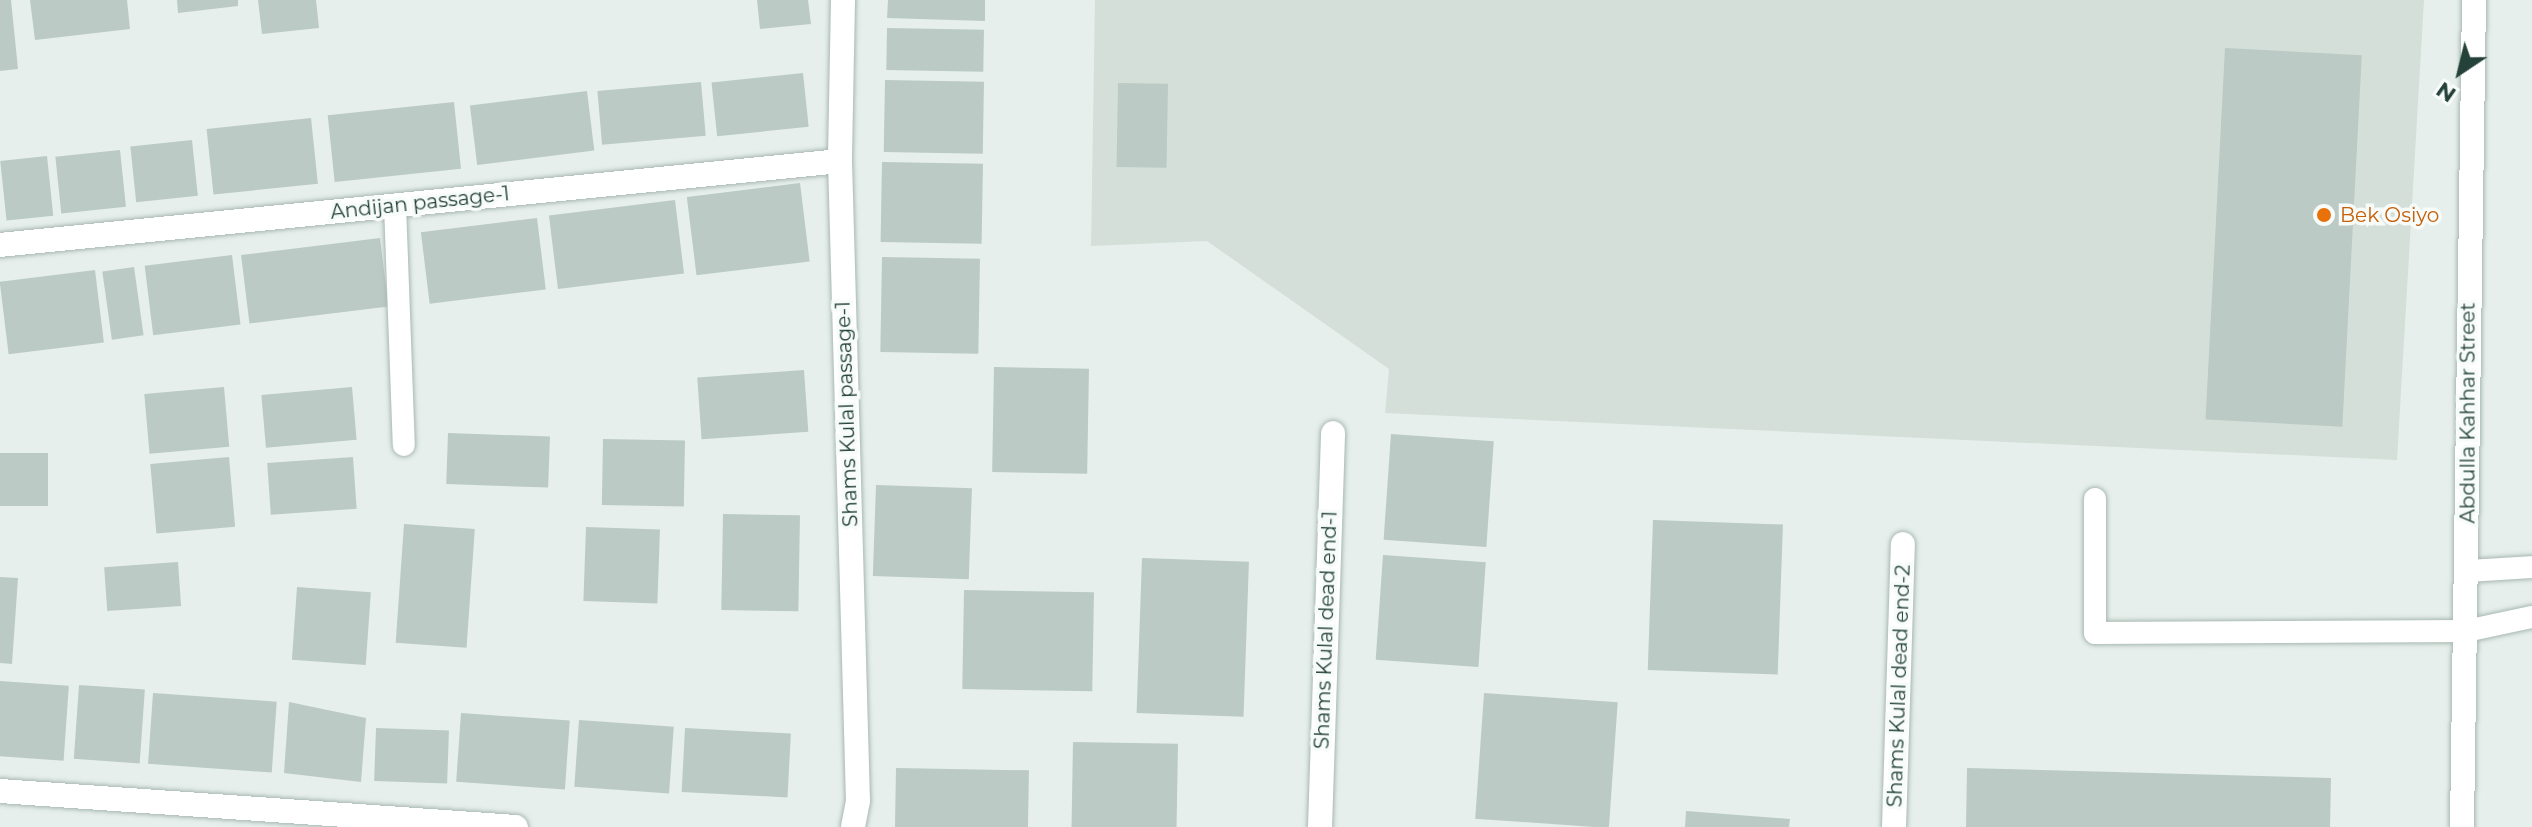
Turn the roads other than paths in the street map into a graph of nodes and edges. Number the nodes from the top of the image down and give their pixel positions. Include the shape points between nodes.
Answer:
1 (843, 0) edge
2 (2474, 0) edge
3 (840, 161) junction
4 (395, 205) junction
5 (0, 245) edge
6 (1333, 433) dead end
7 (404, 445) dead end
8 (2095, 499) dead end
9 (1903, 544) dead end
10 (2532, 567) edge
11 (2467, 571) junction
12 (2532, 617) edge
13 (2466, 631) junction
14 (0, 791) edge
15 (516, 827) edge
16 (853, 827) edge
17 (1320, 827) edge
18 (1894, 827) edge
19 (2462, 827) edge

1 - 3 street, Shams Kulal passage-1
2 - 11 street, Abdulla Kahhar Street
3 - 4 street, Andijan passage-1
3 - 16 street, Shams Kulal passage-1 via 858,801
4 - 5 street, Andijan passage-1
4 - 7 lane
6 - 17 street, Shams Kulal dead end-1
8 - 13 lane via 2095,633
9 - 18 street, Shams Kulal dead end-2
10 - 11 lane
11 - 13 street, Abdulla Kahhar Street
12 - 13 lane
13 - 19 street, Abdulla Kahhar Street
14 - 15 street

